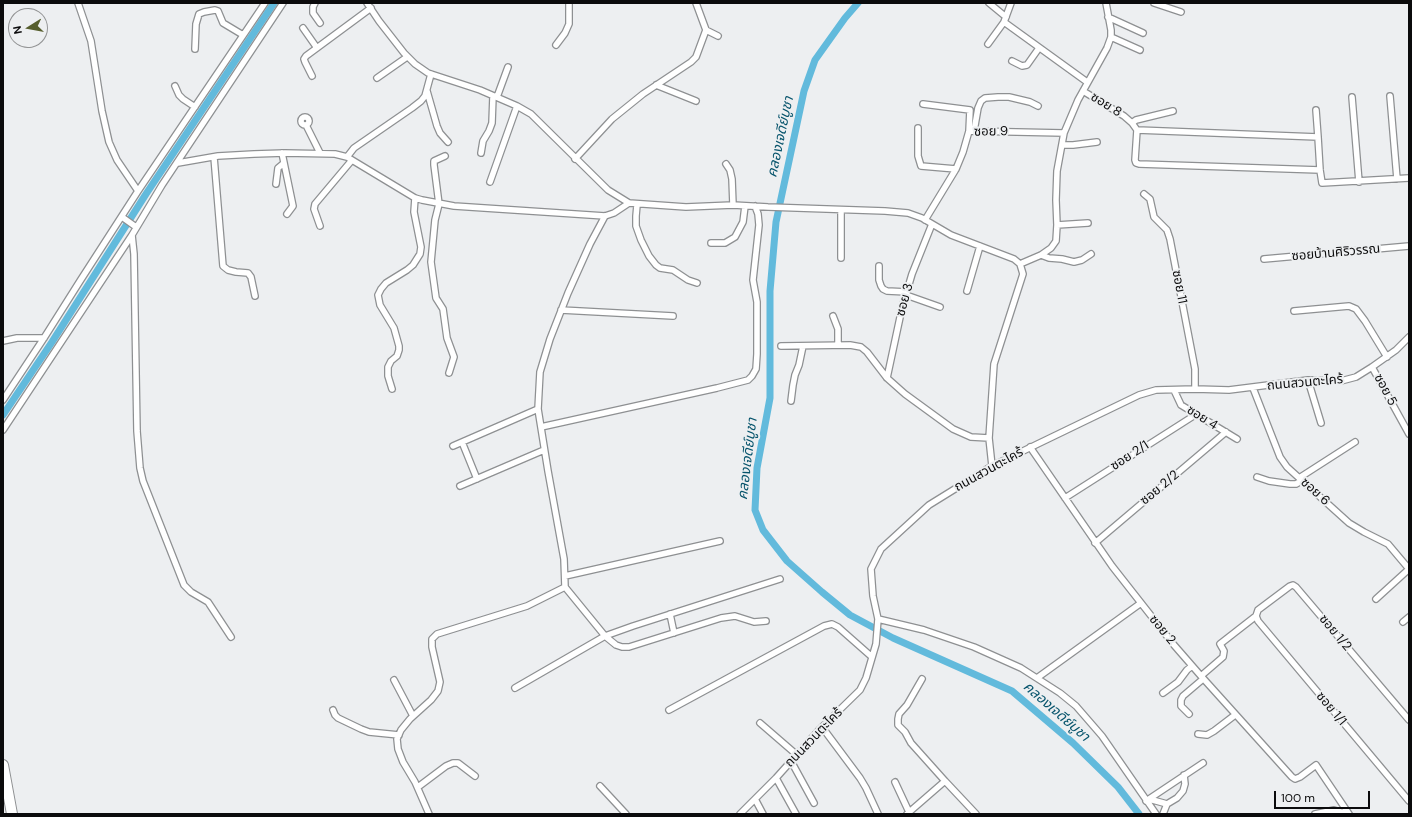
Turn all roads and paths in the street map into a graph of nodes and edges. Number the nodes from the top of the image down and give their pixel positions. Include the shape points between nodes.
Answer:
1 (78, 3) edge
2 (264, 3) edge
3 (283, 3) edge
4 (314, 3) edge
5 (569, 3) edge
6 (696, 3) edge
7 (989, 3) edge
8 (1011, 3) edge
9 (1106, 3) edge
10 (1154, 3) edge
11 (369, 6) edge
12 (1181, 12) dead end
13 (1108, 17) junction
14 (1005, 19) junction
15 (320, 24) dead end
16 (303, 28) dead end
17 (706, 30) junction
18 (1143, 33) dead end
19 (243, 35) junction
20 (718, 36) dead end
21 (1111, 36) junction
22 (988, 44) dead end
23 (556, 45) dead end
24 (317, 48) junction
25 (1039, 48) junction
26 (195, 49) dead end
27 (1140, 50) dead end
28 (407, 57) junction
29 (1012, 61) dead end
30 (508, 67) dead end
31 (431, 74) junction
32 (312, 76) dead end
33 (377, 78) dead end
34 (1087, 82) junction
35 (656, 85) junction
36 (174, 86) dead end
37 (427, 91) junction
38 (1083, 91) junction
39 (495, 96) junction
40 (1390, 96) dead end
41 (1352, 97) dead end
42 (696, 101) dead end
43 (923, 104) dead end
44 (195, 106) junction
45 (517, 106) junction
46 (1038, 106) dead end
47 (1316, 110) dead end
48 (1173, 111) dead end
49 (1132, 123) junction
50 (306, 125) dead end
51 (918, 128) dead end
52 (1137, 130) junction
53 (971, 131) junction
54 (1064, 134) junction
55 (1318, 137) junction
56 (448, 142) dead end
57 (1097, 142) dead end
58 (1062, 145) junction
59 (481, 152) dead end
60 (282, 153) junction
61 (320, 153) junction
62 (445, 156) dead end
63 (214, 157) junction
64 (349, 158) junction
65 (575, 159) junction
66 (178, 163) junction
67 (284, 163) junction
68 (726, 164) dead end
69 (956, 169) junction
70 (1320, 170) junction
71 (1409, 178) edge
72 (1397, 179) junction
73 (490, 182) dead end
74 (1359, 182) junction
75 (276, 184) dead end
76 (138, 191) junction
77 (1144, 194) dead end
78 (415, 198) junction
79 (629, 203) junction
80 (439, 204) junction
81 (732, 204) junction
82 (637, 205) junction
83 (745, 206) junction
84 (755, 206) junction
85 (841, 210) junction
86 (286, 214) dead end
87 (605, 216) junction
88 (124, 218) junction
89 (925, 220) junction
90 (1088, 223) dead end
91 (932, 224) junction
92 (1058, 225) junction
93 (135, 226) junction
94 (320, 226) dead end
95 (132, 236) junction
96 (711, 243) dead end
97 (980, 246) junction
98 (1409, 246) edge
99 (1092, 254) dead end
100 (1041, 256) junction
101 (841, 258) dead end
102 (1264, 259) dead end
103 (1020, 264) junction
104 (879, 266) dead end
105 (697, 283) dead end
106 (967, 291) dead end
107 (907, 294) junction
108 (255, 296) dead end
109 (940, 307) dead end
110 (561, 310) junction
111 (1294, 311) dead end
112 (673, 316) dead end
113 (833, 316) dead end
114 (1409, 337) edge
115 (44, 338) junction
116 (3, 341) edge
117 (838, 345) junction
118 (781, 346) dead end
119 (803, 346) junction
120 (1387, 357) junction
121 (1372, 367) junction
122 (449, 373) dead end
123 (887, 378) junction
124 (1308, 380) junction
125 (1254, 388) junction
126 (392, 389) dead end
127 (1195, 389) junction
128 (1174, 390) junction
129 (3, 400) edge
130 (792, 401) dead end
131 (538, 409) junction
132 (1195, 415) junction
133 (1321, 422) dead end
134 (541, 427) junction
135 (3, 430) edge
136 (1226, 432) junction
137 (1409, 434) edge
138 (989, 438) junction
139 (1237, 439) dead end
140 (462, 442) junction
141 (1355, 442) dead end
142 (453, 446) dead end
143 (1030, 448) junction
144 (544, 450) junction
145 (992, 466) junction
146 (1257, 477) dead end
147 (477, 479) junction
148 (1301, 479) junction
149 (460, 486) dead end
150 (1065, 498) junction
151 (720, 541) dead end
152 (1095, 543) junction
153 (1409, 569) edge
154 (565, 576) junction
155 (780, 579) dead end
156 (565, 587) junction
157 (1376, 599) dead end
158 (1140, 602) junction
159 (670, 614) junction
160 (1256, 616) junction
161 (1409, 617) edge
162 (878, 619) junction
163 (766, 621) dead end
164 (1403, 622) dead end
165 (674, 633) junction
166 (605, 636) junction
167 (231, 637) dead end
168 (872, 657) junction
169 (1192, 666) junction
170 (1202, 677) junction
171 (1037, 678) junction
172 (922, 679) dead end
173 (394, 680) dead end
174 (515, 688) dead end
175 (1163, 693) dead end
176 (333, 710) dead end
177 (669, 710) dead end
178 (1189, 714) dead end
179 (1235, 715) junction
180 (413, 716) junction
181 (1409, 720) edge
182 (760, 724) dead end
183 (822, 727) junction
184 (1198, 734) dead end
185 (399, 735) junction
186 (797, 755) junction
187 (791, 762) junction
188 (1203, 763) dead end
189 (3, 765) edge
190 (1184, 775) junction
191 (474, 776) dead end
192 (776, 778) junction
193 (945, 781) junction
194 (895, 782) dead end
195 (600, 786) dead end
196 (418, 787) junction
197 (755, 799) junction
198 (1147, 800) junction
199 (1409, 801) edge
200 (814, 803) dead end
201 (1167, 804) junction
202 (908, 813) edge
203 (12, 814) edge
204 (429, 814) edge
205 (626, 814) edge
206 (740, 814) edge
207 (764, 814) edge
208 (796, 814) edge
209 (878, 814) edge
210 (976, 814) edge
211 (1156, 814) edge
212 (1163, 814) edge
213 (1315, 814) edge
214 (1348, 814) edge

1 - 76 street via 91,41 109,142 117,160
2 - 19 street
3 - 66 street
4 - 15 street via 313,13
5 - 23 street via 569,24 566,33
6 - 17 street
7 - 14 street
8 - 14 street
9 - 13 street
10 - 12 street
11 - 24 street
11 - 28 street
13 - 18 street
13 - 21 street
14 - 22 street
14 - 25 street
16 - 24 street
17 - 20 street
17 - 35 street via 696,57
19 - 26 street via 223,23 215,10 204,12 199,14 196,24
19 - 44 street
21 - 27 street
21 - 34 street via 1107,48
24 - 32 street via 304,59
25 - 29 street via 1027,65 1022,66
25 - 34 street
28 - 31 street
28 - 33 street
30 - 39 street
31 - 37 street
31 - 39 street
34 - 38 street
35 - 42 street
35 - 65 street via 612,119
36 - 44 street via 183,99
37 - 56 street via 437,126
37 - 64 street via 421,101 354,148
38 - 49 street, ซอย 8
38 - 54 street
39 - 45 street
39 - 59 street via 492,123 483,141
40 - 72 street
41 - 74 street
43 - 53 street via 970,110
44 - 76 street
45 - 65 street via 531,114
45 - 73 street
46 - 53 street via 1010,97 985,98 978,108
47 - 55 street
48 - 49 street, ซอย 8
49 - 52 street
50 - 61 street
51 - 69 street via 918,156 921,166
52 - 55 street
52 - 70 street via 1135,160 1139,164
53 - 54 street, ซอย 9
53 - 69 street, ซอย 9
54 - 58 street
55 - 70 street
57 - 58 street
58 - 92 street via 1057,171
60 - 61 street
60 - 63 street
60 - 67 street
61 - 64 street
62 - 80 street via 434,161
63 - 66 street
63 - 108 street via 223,266 228,270 248,273
64 - 78 street
64 - 94 street via 315,204 314,209
65 - 79 street via 608,190
66 - 93 street
67 - 75 street via 278,168
67 - 86 street via 293,206
68 - 81 street via 732,179
69 - 89 street, ซอย 9
70 - 74 street via 1321,181 1325,184
71 - 72 street
72 - 74 street
76 - 88 street
77 - 127 street, ซอย 11 via 1150,199 1154,217 1167,230 1170,239 1195,369
78 - 80 street
78 - 126 street via 414,212 420,254 413,265 386,283 378,295 380,305 394,328 399,346 397,356 388,367
79 - 82 street
79 - 87 street
80 - 87 street
80 - 122 street via 431,262 436,298 443,309 444,325 454,357
81 - 82 street via 686,208
81 - 83 street
82 - 105 street via 636,226 649,256 660,268 673,270
83 - 84 street
83 - 96 street via 743,222 735,237 725,243
84 - 85 street
84 - 134 street via 759,225 753,280 757,302 757,354 756,369 752,376 748,380 717,388
85 - 89 street via 908,213
85 - 101 street
87 - 110 street
88 - 93 street
88 - 115 street
89 - 91 street
90 - 92 street
91 - 97 street via 951,235
91 - 107 street, ซอย 3 via 912,274
92 - 100 street via 1056,241
93 - 95 street
95 - 135 street
95 - 167 street via 137,431 143,481 184,585 212,606
97 - 103 street via 1014,259
97 - 106 street
98 - 102 street, ซอยบ้านศิริวรรณ
99 - 100 street via 1074,262
100 - 103 street
103 - 138 street via 1023,274 994,364
104 - 107 street via 879,280 883,289
107 - 109 street
107 - 123 street, ซอย 3
110 - 112 street
110 - 131 street via 540,372
111 - 120 street via 1349,306 1356,309
113 - 117 street via 838,329
114 - 120 street, ถนนสวนตะไคร้
115 - 116 street
115 - 129 street
117 - 119 street
117 - 123 street via 861,347
118 - 119 street
119 - 130 street via 800,366 793,385
120 - 121 street, ถนนสวนตะไคร้
121 - 124 street, ถนนสวนตะไคร้ via 1356,377 1341,381
121 - 137 street, ซอย 5
123 - 138 street via 958,432 971,437
124 - 125 street, ถนนสวนตะไคร้
124 - 133 street
125 - 127 street, ถนนสวนตะไคร้
125 - 148 street, ซอย 6 via 1280,457
127 - 128 street, ถนนสวนตะไคร้
128 - 132 street, ซอย 4 via 1181,405
128 - 143 street, ถนนสวนตะไคร้ via 1156,390 1139,395
131 - 134 street
131 - 140 street
132 - 136 street, ซอย 4
132 - 150 street, ซอย 2/1
134 - 144 street
136 - 139 street, ซอย 4
136 - 152 street, ซอย 2/2
138 - 145 street
140 - 142 street
140 - 147 street
141 - 148 street
143 - 145 street, ถนนสวนตะไคร้
143 - 150 street, ซอย 2
144 - 147 street
144 - 154 street
145 - 162 street, ถนนสวนตะไคร้ via 929,505 881,549 871,569
146 - 148 street via 1290,484 1296,484
147 - 149 street
148 - 153 street, ซอย 6 via 1349,523 1388,544
150 - 152 street, ซอย 2
151 - 154 street
152 - 158 street, ซอย 2
153 - 157 street
154 - 156 street
155 - 159 street
156 - 166 street
156 - 180 street via 527,606 437,634 432,639 432,647 440,682 438,691
158 - 169 street, ซอย 2
158 - 171 street
159 - 165 street
159 - 166 street
160 - 170 street, ซอย 1/2 via 1220,644 1224,651 1222,657
160 - 181 street, ซอย 1/2 via 1258,610 1290,586 1296,587
160 - 199 street, ซอย 1/1
161 - 164 street
162 - 168 street, ถนนสวนตะไคร้
162 - 171 street via 924,630 974,647
163 - 165 street via 754,622 734,616
165 - 166 street via 622,648
166 - 174 street
168 - 177 street via 838,627 832,624 824,626
168 - 183 street, ถนนสวนตะไคร้ via 860,690
169 - 170 street, ซอย 2
169 - 175 street via 1178,682
170 - 178 street via 1181,700 1181,706
170 - 179 street, ซอย 2
171 - 198 street via 1060,693 1087,717
172 - 193 street via 899,714 898,725
173 - 180 street
176 - 185 street via 338,718 368,732
179 - 184 street via 1214,732 1207,735
179 - 214 street, ซอย 2 via 1292,778 1300,777 1316,765
180 - 185 street
182 - 186 street
183 - 186 street, ถนนสวนตะไคร้
183 - 209 street via 863,783
185 - 196 street via 396,739 398,749
186 - 187 street, ถนนสวนตะไคร้
187 - 192 street, ถนนสวนตะไคร้
187 - 200 street
188 - 190 street
189 - 203 highway
190 - 198 street
190 - 201 street via 1183,791
191 - 196 street via 458,763 453,763
192 - 197 street, ถนนสวนตะไคร้
192 - 208 street
193 - 202 street
193 - 210 street
194 - 202 street
195 - 205 street
196 - 204 street
197 - 206 street, ถนนสวนตะไคร้
197 - 207 street
198 - 201 street
198 - 211 street
201 - 212 street
213 - 214 street via 1334,810

